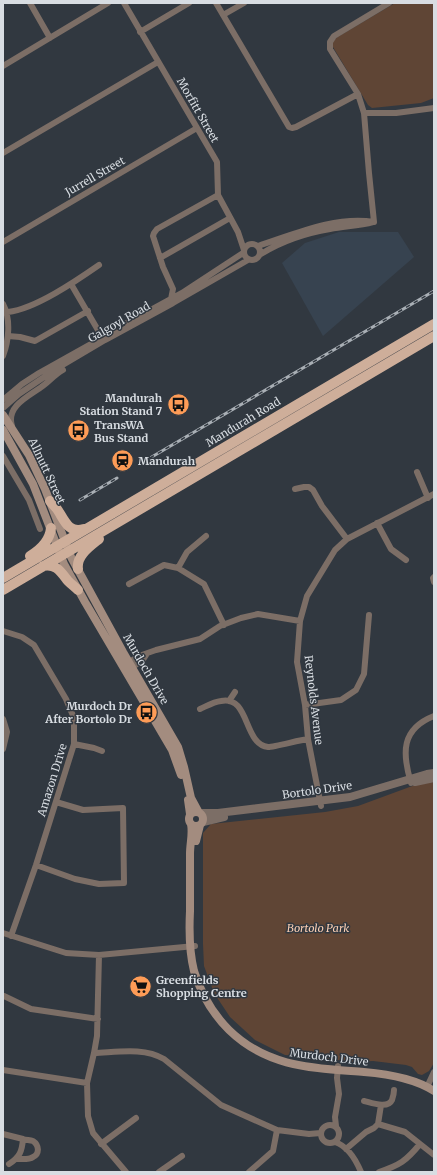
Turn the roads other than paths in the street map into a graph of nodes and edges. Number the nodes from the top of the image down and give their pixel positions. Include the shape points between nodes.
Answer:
1 (30, 3) edge
2 (108, 3) edge
3 (124, 3) edge
4 (189, 3) edge
5 (216, 3) edge
6 (244, 3) edge
7 (389, 3) edge
8 (223, 15) junction
9 (140, 32) junction
10 (50, 38) junction
11 (158, 62) junction
12 (3, 66) edge
13 (358, 94) junction
14 (434, 105) edge
15 (434, 108) edge
16 (423, 109) junction
17 (364, 113) junction
18 (197, 128) junction
19 (3, 153) edge
20 (218, 195) junction
21 (230, 218) junction
22 (238, 232) junction
23 (302, 233) junction
24 (3, 242) edge
25 (249, 244) junction
26 (258, 246) junction
27 (244, 251) junction
28 (261, 254) junction
29 (160, 258) junction
30 (248, 260) junction
31 (99, 265) dead end
32 (71, 284) junction
33 (173, 289) junction
34 (182, 293) junction
35 (171, 299) junction
36 (3, 304) edge
37 (88, 311) junction
38 (8, 312) junction
39 (434, 324) edge
40 (8, 336) junction
41 (434, 336) edge
42 (102, 337) junction
43 (91, 349) junction
44 (3, 356) edge
45 (13, 392) junction
46 (3, 395) edge
47 (3, 400) edge
48 (3, 408) edge
49 (3, 415) edge
50 (13, 429) junction
51 (3, 430) edge
52 (3, 456) edge
53 (417, 472) dead end
54 (295, 489) dead end
55 (434, 494) edge
56 (428, 498) junction
57 (50, 501) junction
58 (124, 519) junction
59 (377, 523) junction
60 (88, 527) junction
61 (46, 528) junction
62 (206, 536) dead end
63 (347, 539) junction
64 (61, 543) junction
65 (65, 554) junction
66 (406, 560) dead end
67 (43, 566) junction
68 (178, 568) junction
69 (78, 569) junction
70 (3, 577) edge
71 (434, 577) edge
72 (434, 582) edge
73 (129, 584) dead end
74 (3, 590) edge
75 (78, 590) junction
76 (369, 615) dead end
77 (300, 621) junction
78 (224, 625) junction
79 (3, 631) edge
80 (127, 666) junction
81 (235, 692) dead end
82 (230, 701) junction
83 (305, 705) junction
84 (200, 709) dead end
85 (434, 716) edge
86 (3, 719) edge
87 (308, 739) junction
88 (74, 744) junction
89 (3, 749) edge
90 (102, 751) dead end
91 (434, 773) edge
92 (434, 778) edge
93 (410, 781) junction
94 (56, 802) junction
95 (321, 804) junction
96 (196, 813) junction
97 (191, 824) junction
98 (201, 824) junction
99 (36, 865) junction
100 (3, 933) edge
101 (10, 936) junction
102 (192, 946) junction
103 (99, 955) junction
104 (4, 996) dead end
105 (98, 1019) junction
106 (94, 1053) junction
107 (338, 1068) junction
108 (3, 1070) edge
109 (434, 1072) edge
110 (87, 1083) junction
111 (432, 1086) edge
112 (394, 1090) dead end
113 (364, 1101) dead end
114 (381, 1105) junction
115 (136, 1118) dead end
116 (378, 1124) junction
117 (336, 1126) junction
118 (277, 1130) junction
119 (321, 1133) junction
120 (3, 1134) edge
121 (23, 1139) junction
122 (335, 1142) junction
123 (101, 1144) junction
124 (420, 1144) junction
125 (346, 1149) junction
126 (434, 1155) edge
127 (182, 1156) dead end
128 (17, 1159) junction
129 (9, 1164) dead end
130 (256, 1170) edge
131 (394, 1170) edge
132 (126, 1172) edge
133 (159, 1172) edge
134 (249, 1172) edge
135 (361, 1172) edge
136 (379, 1172) edge

1 - 10 street
2 - 10 street
3 - 9 street, Morfitt Street
4 - 9 street
5 - 8 street
6 - 8 street
7 - 13 street via 334,36 330,42 330,49
8 - 13 street via 289,127 296,127
9 - 11 street, Morfitt Street
10 - 12 street
11 - 18 street, Morfitt Street
11 - 19 street
13 - 17 street
14 - 16 street
15 - 16 street
16 - 17 street via 396,113
17 - 23 street via 374,222
18 - 20 street, Morfitt Street via 217,162
18 - 24 street, Jurrell Street
20 - 21 street, Morfitt Street
20 - 29 street via 157,229 153,236
21 - 22 street, Morfitt Street
21 - 29 street
22 - 25 street, Morfitt Street
22 - 27 street, Morfitt Street
23 - 26 street
23 - 28 street
25 - 26 street
25 - 27 street
26 - 28 street
27 - 30 street
27 - 34 street, Galgoyl Road
28 - 30 street via 255,260
29 - 33 street
30 - 43 street, Galgoyl Road
31 - 32 street
32 - 37 street
32 - 38 street via 27,308
33 - 34 street
33 - 35 street
34 - 35 street, Galgoyl Road
35 - 42 street, Galgoyl Road
36 - 38 street
37 - 40 street via 35,341
37 - 42 street
38 - 40 street
39 - 60 highway, Mandurah Road
40 - 44 street
41 - 58 highway, Mandurah Road
42 - 45 street, Galgoyl Road via 39,372
43 - 48 street, Galgoyl Road via 34,384
43 - 50 street via 20,402 11,417
45 - 46 street
45 - 47 street, Galgoyl Road
49 - 50 main road, Allnutt Street
50 - 57 main road, Allnutt Street via 29,455
51 - 61 main road, Allnutt Street via 33,484
52 - 61 street
53 - 56 street
54 - 63 street via 309,487 313,490
55 - 56 street, Reynolds Avenue
56 - 59 street, Reynolds Avenue
57 - 60 highway via 70,528 78,530
57 - 64 main road, Allnutt Street
58 - 65 highway, Mandurah Road
58 - 69 highway via 80,556 77,561
59 - 63 street, Reynolds Avenue
59 - 66 street via 391,549
60 - 64 highway, Mandurah Road
61 - 64 main road, Allnutt Street
61 - 70 highway via 48,538 42,545
62 - 68 street via 187,552
63 - 77 street, Reynolds Avenue via 335,550 307,596
64 - 65 main road, Murdoch Drive
64 - 70 highway, Mandurah Road
65 - 67 highway, Mandurah Road
65 - 69 main road, Murdoch Drive
65 - 75 main road, Murdoch Drive
67 - 74 highway, Mandurah Road
67 - 75 highway via 50,565 56,568
68 - 73 street via 164,565
68 - 78 street via 204,584
69 - 80 main road, Murdoch Drive
71 - 72 street
75 - 80 main road, Murdoch Drive
76 - 83 street via 364,674 356,690 341,700
77 - 78 street via 258,614
77 - 83 street, Reynolds Avenue via 298,662
78 - 80 street via 200,639 139,656
79 - 88 street, Amazon Drive via 22,637 34,645 66,699 74,718
80 - 96 main road, Murdoch Drive via 172,750
81 - 82 street
82 - 84 street via 222,700
82 - 87 street via 243,713 253,737 268,747
83 - 87 street, Reynolds Avenue
85 - 93 street via 417,726 409,736 404,756
86 - 89 street via 7,732
87 - 95 street, Reynolds Avenue
88 - 90 street
88 - 94 street, Amazon Drive
91 - 93 street, Bortolo Drive
92 - 93 street, Bortolo Drive
93 - 95 street, Bortolo Drive via 358,800
94 - 99 street, Amazon Drive
94 - 99 street via 83,810 123,808 124,883 99,884 75,879
95 - 96 street, Bortolo Drive
95 - 98 street, Bortolo Drive via 220,818
96 - 97 main road, Murdoch Drive via 189,819
96 - 98 main road, Murdoch Drive via 204,817
97 - 98 main road
97 - 102 main road, Murdoch Drive
98 - 102 main road, Murdoch Drive via 195,851
99 - 101 street, Amazon Drive
100 - 101 street
101 - 103 street via 66,953
102 - 103 street
102 - 107 main road, Murdoch Drive via 208,993 220,1013 243,1037 284,1058
103 - 105 street
104 - 105 street via 31,1009
105 - 106 street
106 - 110 street
106 - 118 street via 141,1051 156,1054 221,1105
107 - 111 main road, Murdoch Drive via 390,1071 412,1076
107 - 117 street via 340,1094 335,1116
108 - 110 street
109 - 111 street
110 - 123 street via 88,1116 93,1133
112 - 114 street via 392,1100
113 - 114 street
114 - 116 street
115 - 123 street
116 - 124 street via 405,1132
116 - 125 street
117 - 119 street via 325,1126
117 - 122 street via 340,1134
118 - 119 street
118 - 130 street via 273,1151
119 - 122 street via 322,1139 327,1143
120 - 121 street
121 - 128 street via 21,1153
121 - 128 street via 34,1142 38,1146 38,1152 36,1156
122 - 125 street
123 - 132 street
124 - 126 street
124 - 131 street
125 - 135 street
127 - 133 street
128 - 129 street
130 - 134 street
131 - 136 street

